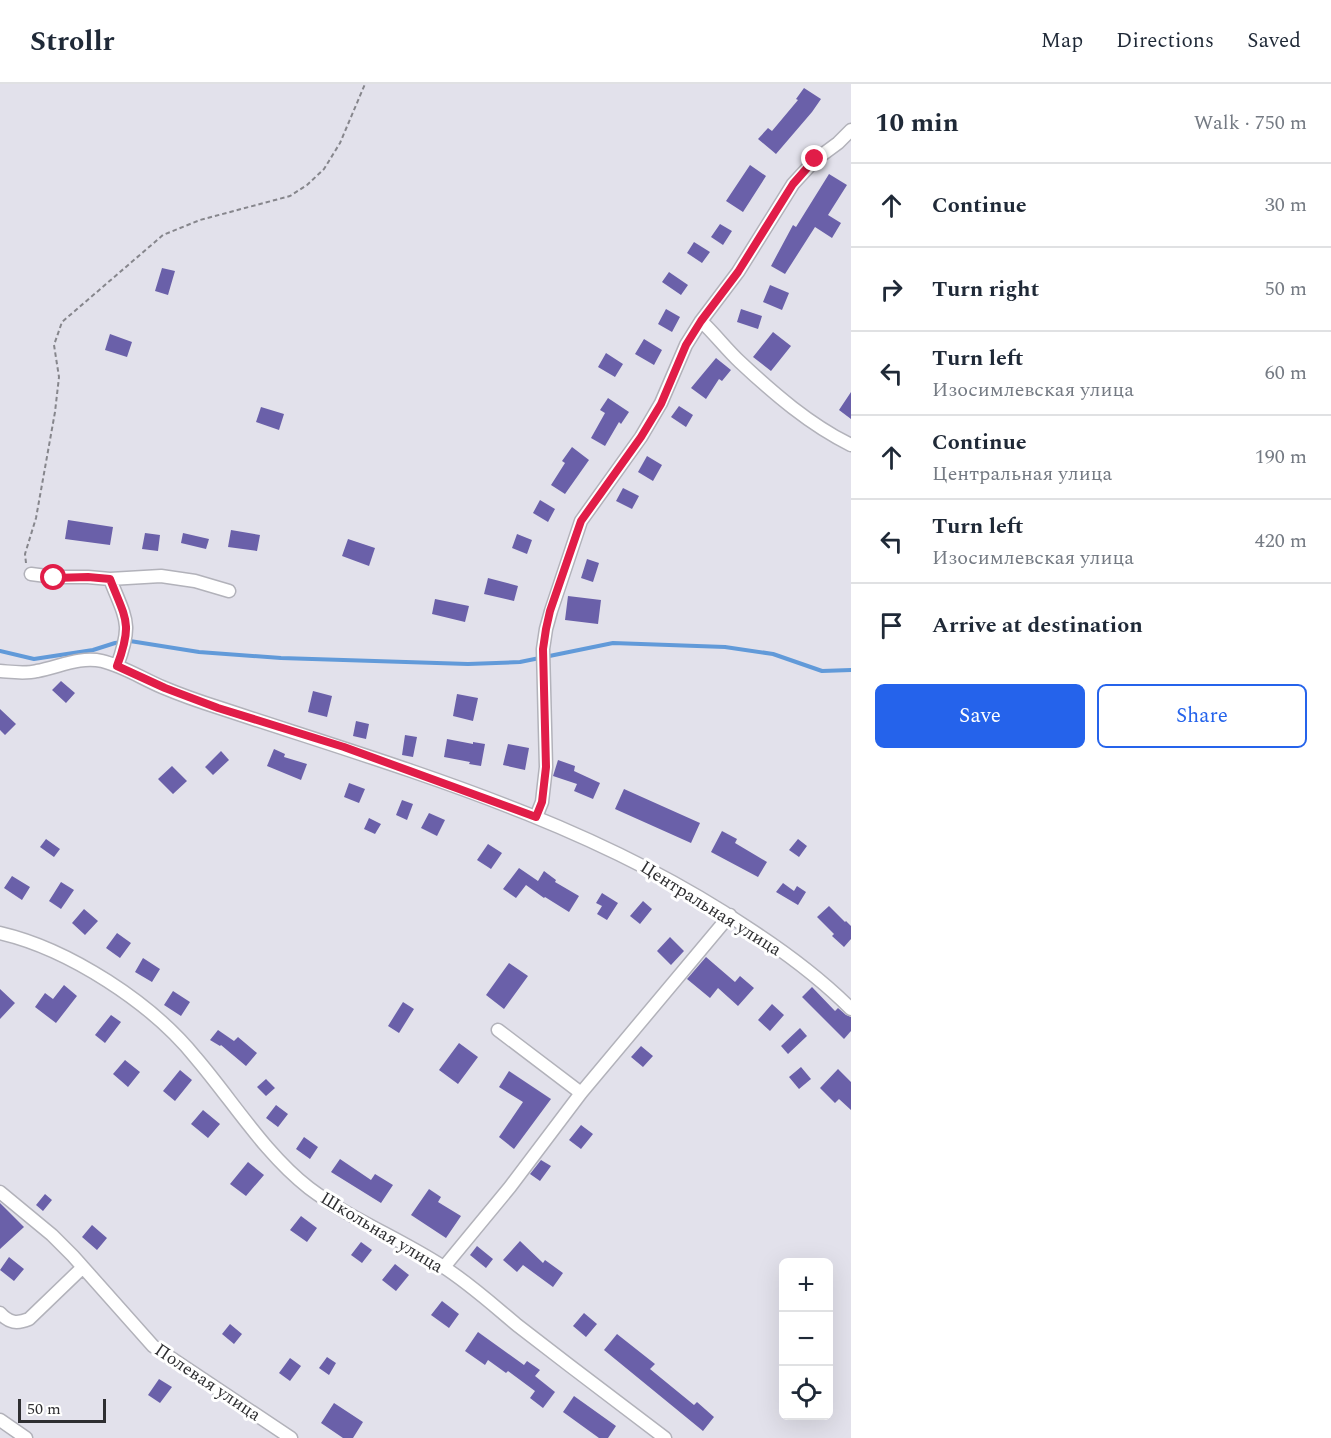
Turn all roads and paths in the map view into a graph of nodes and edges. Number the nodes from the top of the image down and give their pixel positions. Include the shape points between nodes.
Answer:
1 (365, 84) edge
2 (851, 130) edge
3 (701, 321) junction
4 (851, 445) edge
5 (32, 573) joint
6 (110, 579) junction
7 (229, 591) dead end
8 (117, 666) junction
9 (0, 671) edge
10 (536, 817) junction
11 (730, 915) junction
12 (0, 933) edge
13 (851, 1009) edge
14 (498, 1030) dead end
15 (581, 1093) junction
16 (0, 1192) edge
17 (444, 1267) junction
18 (82, 1268) junction
19 (0, 1313) edge
20 (0, 1420) edge
21 (26, 1438) edge
22 (291, 1438) edge
23 (665, 1438) edge

1 - 5 path via 340,143 324,169 307,185 290,196 200,220 163,235 62,322 54,345 60,376 55,412 36,518 25,554
2 - 3 street via 815,159 793,184 738,272
3 - 4 street via 773,391 831,435
3 - 10 street via 686,345 661,404 589,508 574,538 550,611 543,649 546,767
5 - 6 street via 54,578
6 - 7 street via 161,576
6 - 8 street via 128,628
8 - 9 street, Центральная улица via 90,659 32,672
8 - 10 street, Центральная улица via 218,708 344,747
10 - 11 street, Центральная улица via 639,863
11 - 13 street, Центральная улица via 802,965
11 - 15 street
12 - 17 street, Школьная улица via 43,946 122,990 157,1016 197,1058 279,1159 308,1187
14 - 15 street
15 - 17 street
16 - 18 street, Полевая улица via 52,1235
17 - 23 street, Школьная улица
18 - 19 street via 30,1319 9,1321
18 - 22 street, Полевая улица via 153,1346
20 - 21 street

